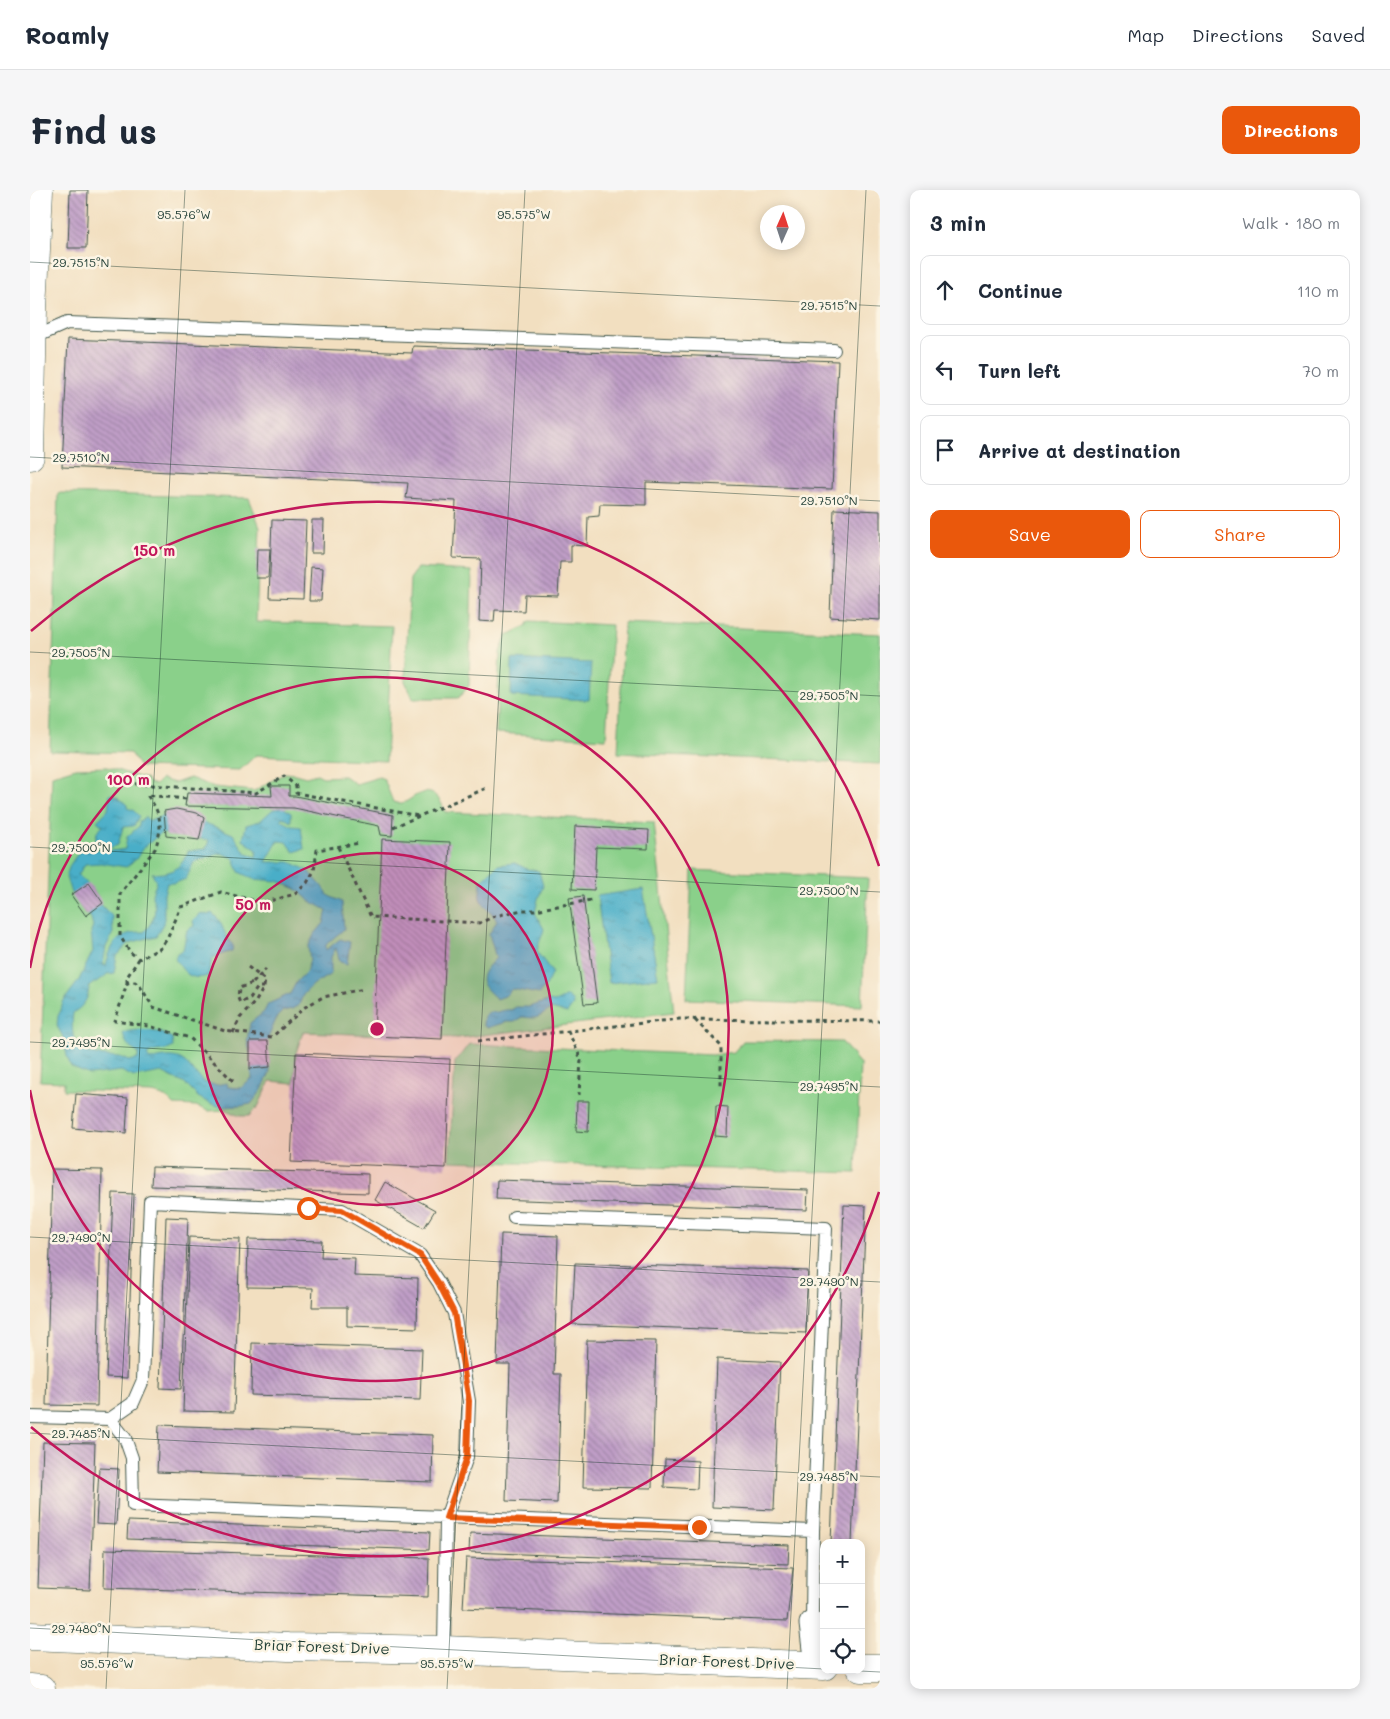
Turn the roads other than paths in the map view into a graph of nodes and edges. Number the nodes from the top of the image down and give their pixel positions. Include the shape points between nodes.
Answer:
1 (39, 190) edge
2 (32, 309) edge
3 (33, 338) junction
4 (834, 350) dead end
5 (30, 456) edge
6 (514, 1217) dead end
7 (30, 1417) edge
8 (110, 1419) junction
9 (446, 1518) junction
10 (813, 1532) junction
11 (812, 1624) joint
12 (30, 1636) edge
13 (444, 1650) junction
14 (820, 1661) edge
15 (820, 1666) edge
16 (865, 1668) edge
17 (880, 1668) edge
18 (30, 1688) edge
19 (42, 1689) edge

1 - 2 main road
2 - 3 main road
3 - 4 lane via 67,323
3 - 5 main road
6 - 10 lane via 826,1228
7 - 8 lane
8 - 9 lane via 125,1438 132,1458 133,1505
8 - 9 lane via 133,1402 143,1380 150,1201 342,1210 420,1255 454,1313 469,1401 467,1457
9 - 10 lane
9 - 13 lane
10 - 11 lane
11 - 14 street
12 - 13 main road, Briar Forest Drive
13 - 15 main road, Briar Forest Drive
16 - 17 main road
18 - 19 main road

